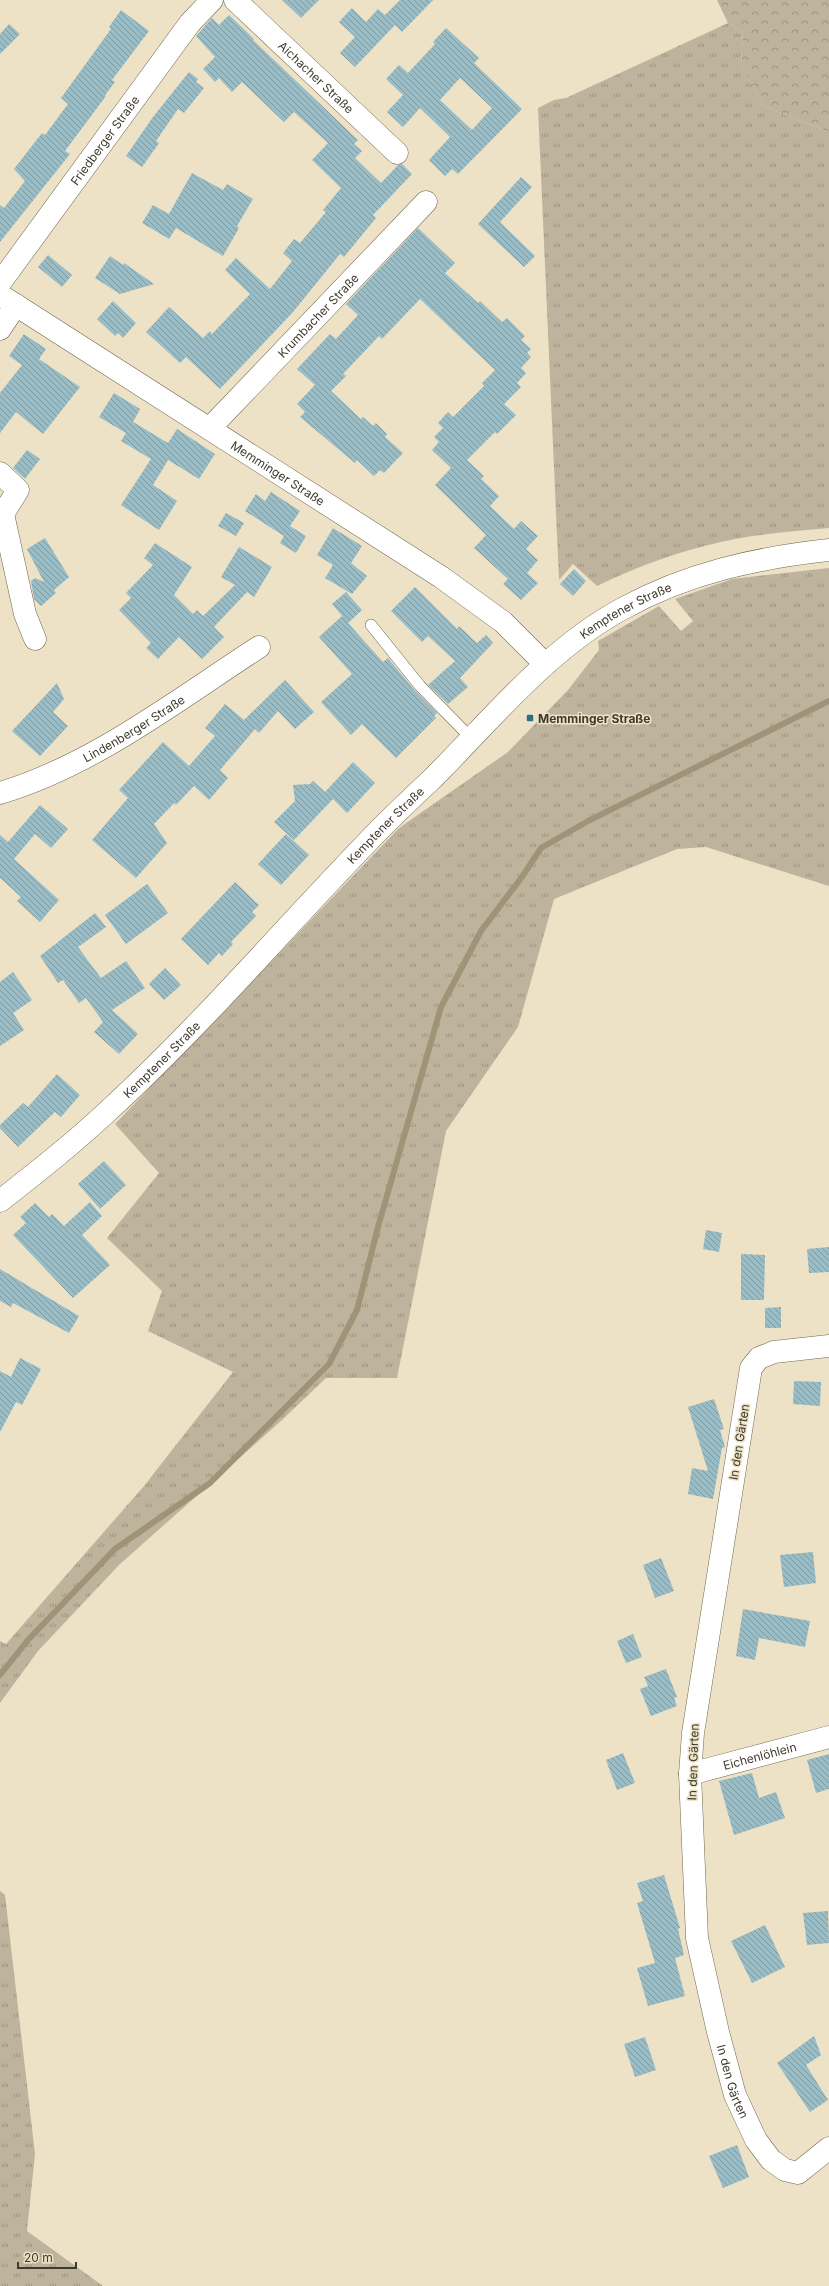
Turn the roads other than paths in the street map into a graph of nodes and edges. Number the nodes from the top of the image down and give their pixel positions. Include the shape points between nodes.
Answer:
1 (212, 0) edge
2 (235, 0) edge
3 (397, 153) dead end
4 (426, 202) dead end
5 (0, 283) edge
6 (8, 300) edge
7 (0, 329) edge
8 (210, 428) junction
9 (0, 473) edge
10 (829, 550) edge
11 (371, 625) dead end
12 (35, 639) dead end
13 (259, 647) dead end
14 (545, 664) junction
15 (471, 738) junction
16 (0, 794) edge
17 (0, 1201) edge
18 (829, 1346) edge
19 (829, 1737) edge
20 (690, 1774) junction
21 (829, 2148) edge

1 - 5 street, Friedberger Straße via 190,23
2 - 3 street, Aichacher Straße
4 - 8 street, Krumbacher Straße
6 - 7 street
6 - 8 street, Memminger Straße
8 - 14 street, Memminger Straße via 441,577 503,622
9 - 12 street via 18,490 3,514 25,614
10 - 14 street, Kemptener Straße via 738,564 685,580 616,612 573,641
11 - 15 lane via 420,686
13 - 16 street, Lindenberger Straße via 92,756 47,777
14 - 15 street, Kemptener Straße
15 - 17 street, Kemptener Straße via 382,827 239,981 147,1074 76,1141
18 - 20 street, In den Gärten via 774,1352 759,1358 750,1368 701,1676
19 - 20 street, Eichenlöhlein
20 - 21 street, In den Gärten via 697,1938 735,2095 756,2140 771,2160 785,2170 798,2173

